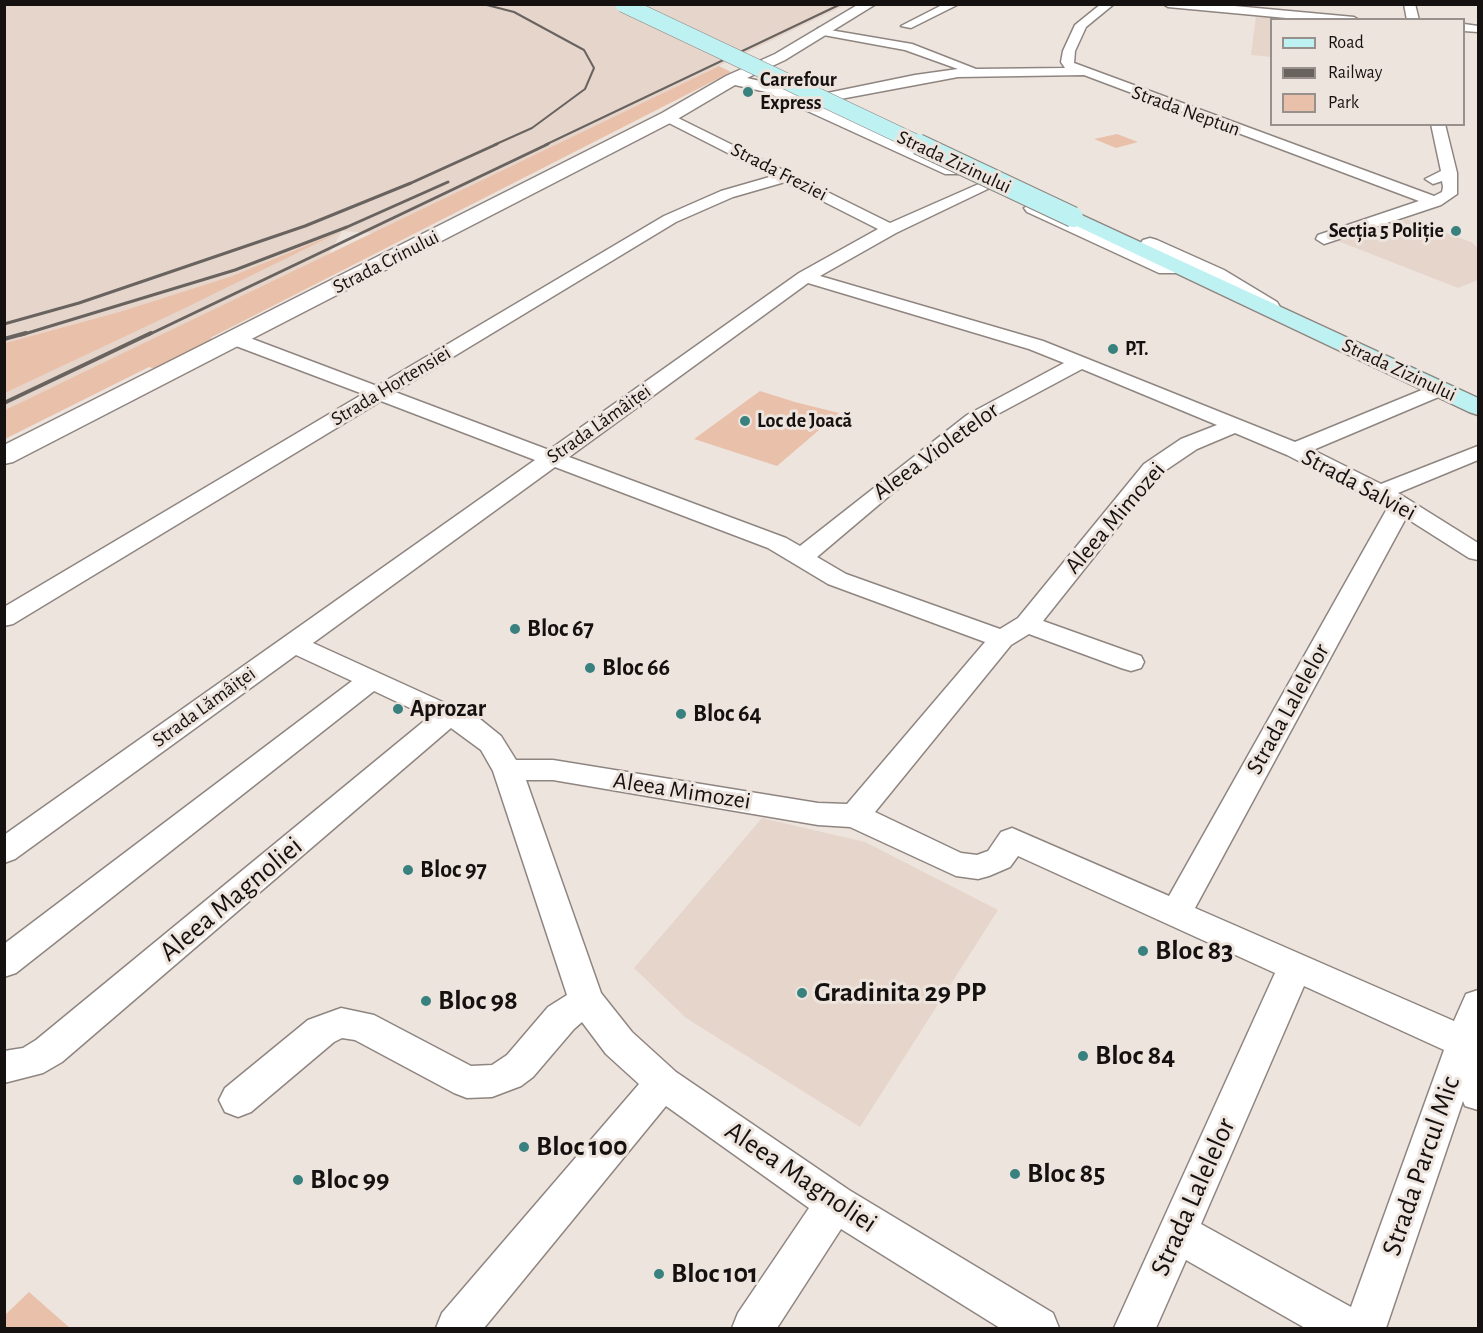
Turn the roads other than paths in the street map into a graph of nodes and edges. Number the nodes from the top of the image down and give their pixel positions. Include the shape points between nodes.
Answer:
1 (623, 4) edge
2 (870, 4) edge
3 (954, 4) edge
4 (1109, 4) edge
5 (1168, 4) edge
6 (1284, 9) edge
7 (1341, 18) edge
8 (908, 26) dead end
9 (822, 31) junction
10 (765, 64) junction
11 (976, 72) junction
12 (1082, 72) junction
13 (732, 79) junction
14 (833, 96) junction
15 (803, 102) junction
16 (668, 117) junction
17 (1437, 126) edge
18 (1357, 174) junction
19 (787, 177) junction
20 (1450, 180) junction
21 (986, 186) junction
22 (1435, 202) junction
23 (890, 229) junction
24 (1324, 239) dead end
25 (805, 277) junction
26 (1287, 317) junction
27 (235, 339) junction
28 (1081, 362) junction
29 (1440, 389) junction
30 (378, 393) junction
31 (1479, 407) edge
32 (1236, 425) junction
33 (1295, 450) junction
34 (1479, 452) edge
35 (4, 456) edge
36 (551, 458) junction
37 (1390, 498) junction
38 (1479, 553) edge
39 (802, 557) junction
40 (4, 618) edge
41 (1026, 624) junction
42 (1002, 639) junction
43 (292, 643) junction
44 (1131, 662) dead end
45 (371, 680) junction
46 (449, 715) junction
47 (508, 770) junction
48 (855, 816) junction
49 (4, 851) edge
50 (1176, 914) junction
51 (4, 963) edge
52 (1296, 967) junction
53 (586, 1000) junction
54 (1479, 1004) edge
55 (1464, 1042) junction
56 (4, 1067) edge
57 (663, 1083) junction
58 (1479, 1094) edge
59 (238, 1100) dead end
60 (835, 1203) junction
61 (1178, 1233) junction
62 (458, 1329) edge
63 (753, 1329) edge
64 (1038, 1329) edge
65 (1135, 1329) edge
66 (1346, 1329) edge
67 (1365, 1329) edge

1 - 26 main road, Strada Zizinului, bridge
2 - 9 street, Strada Crinului
3 - 8 street
4 - 12 street via 1081,25 1068,51 1067,62
5 - 6 street
6 - 7 street
9 - 10 street, Strada Crinului
9 - 11 street via 908,47
10 - 13 street, Strada Crinului
10 - 14 street, Strada Zizinului
11 - 12 street, Strada Neptun
11 - 14 street
12 - 18 street, Strada Neptun
13 - 15 street via 760,84
13 - 16 street, Strada Crinului
14 - 15 street
14 - 26 street, Strada Zizinului via 1216,275
15 - 21 street
16 - 19 street, Strada Freziei
16 - 27 street, Strada Crinului
17 - 20 street
18 - 20 street, Strada Neptun via 1414,181
18 - 22 street, Strada Neptun
19 - 23 street, Strada Freziei
19 - 30 street, Strada Hortensiei via 727,194 670,219
20 - 22 street via 1449,194
21 - 23 street, Strada Lămâiței
21 - 26 street, Strada Zizinului
22 - 24 street
23 - 25 street, Strada Lămâiței
25 - 28 street via 1036,345
25 - 36 street, Strada Lămâiței
26 - 29 main road, Strada Zizinului
27 - 30 street
27 - 35 street, Strada Crinului
28 - 32 street
28 - 39 street, Aleea Violetelor via 974,419
29 - 31 main road, Strada Zizinului
29 - 33 street
30 - 36 street
30 - 40 street, Strada Hortensiei
32 - 33 street, Strada Salviei
32 - 41 street, Aleea Mimozei via 1189,444 1152,469
33 - 37 street, Strada Salviei
34 - 37 street
36 - 39 street via 777,543
36 - 43 street, Strada Lămâiței
37 - 38 street, Strada Salviei
37 - 50 street, Strada Lalelelor
39 - 42 street via 837,579
41 - 42 street, Aleea Mimozei
41 - 44 street
42 - 48 street, Aleea Mimozei
43 - 45 street, Aleea Magnoliei
43 - 49 street, Strada Lămâiței
45 - 46 street, Aleea Magnoliei
45 - 51 street
46 - 47 street, Aleea Magnoliei via 481,734
46 - 56 street, Aleea Magnoliei via 49,1051 30,1062
47 - 48 street, Aleea Mimozei via 553,770 818,814
47 - 53 street, Aleea Magnoliei
48 - 50 street, Aleea Mimozei via 956,864 978,867 999,859 1012,840
50 - 52 street
52 - 55 street
52 - 61 street, Strada Lalelelor
53 - 57 street, Aleea Magnoliei via 619,1043
53 - 59 street via 561,1018 520,1066 492,1081 467,1083 361,1026 341,1023 321,1031
54 - 55 street, Strada Parcul Mic
55 - 58 street
55 - 67 street, Strada Parcul Mic
57 - 60 street, Aleea Magnoliei
57 - 62 street
60 - 63 street
60 - 64 street, Aleea Magnoliei
61 - 65 street, Strada Lalelelor
61 - 66 street

